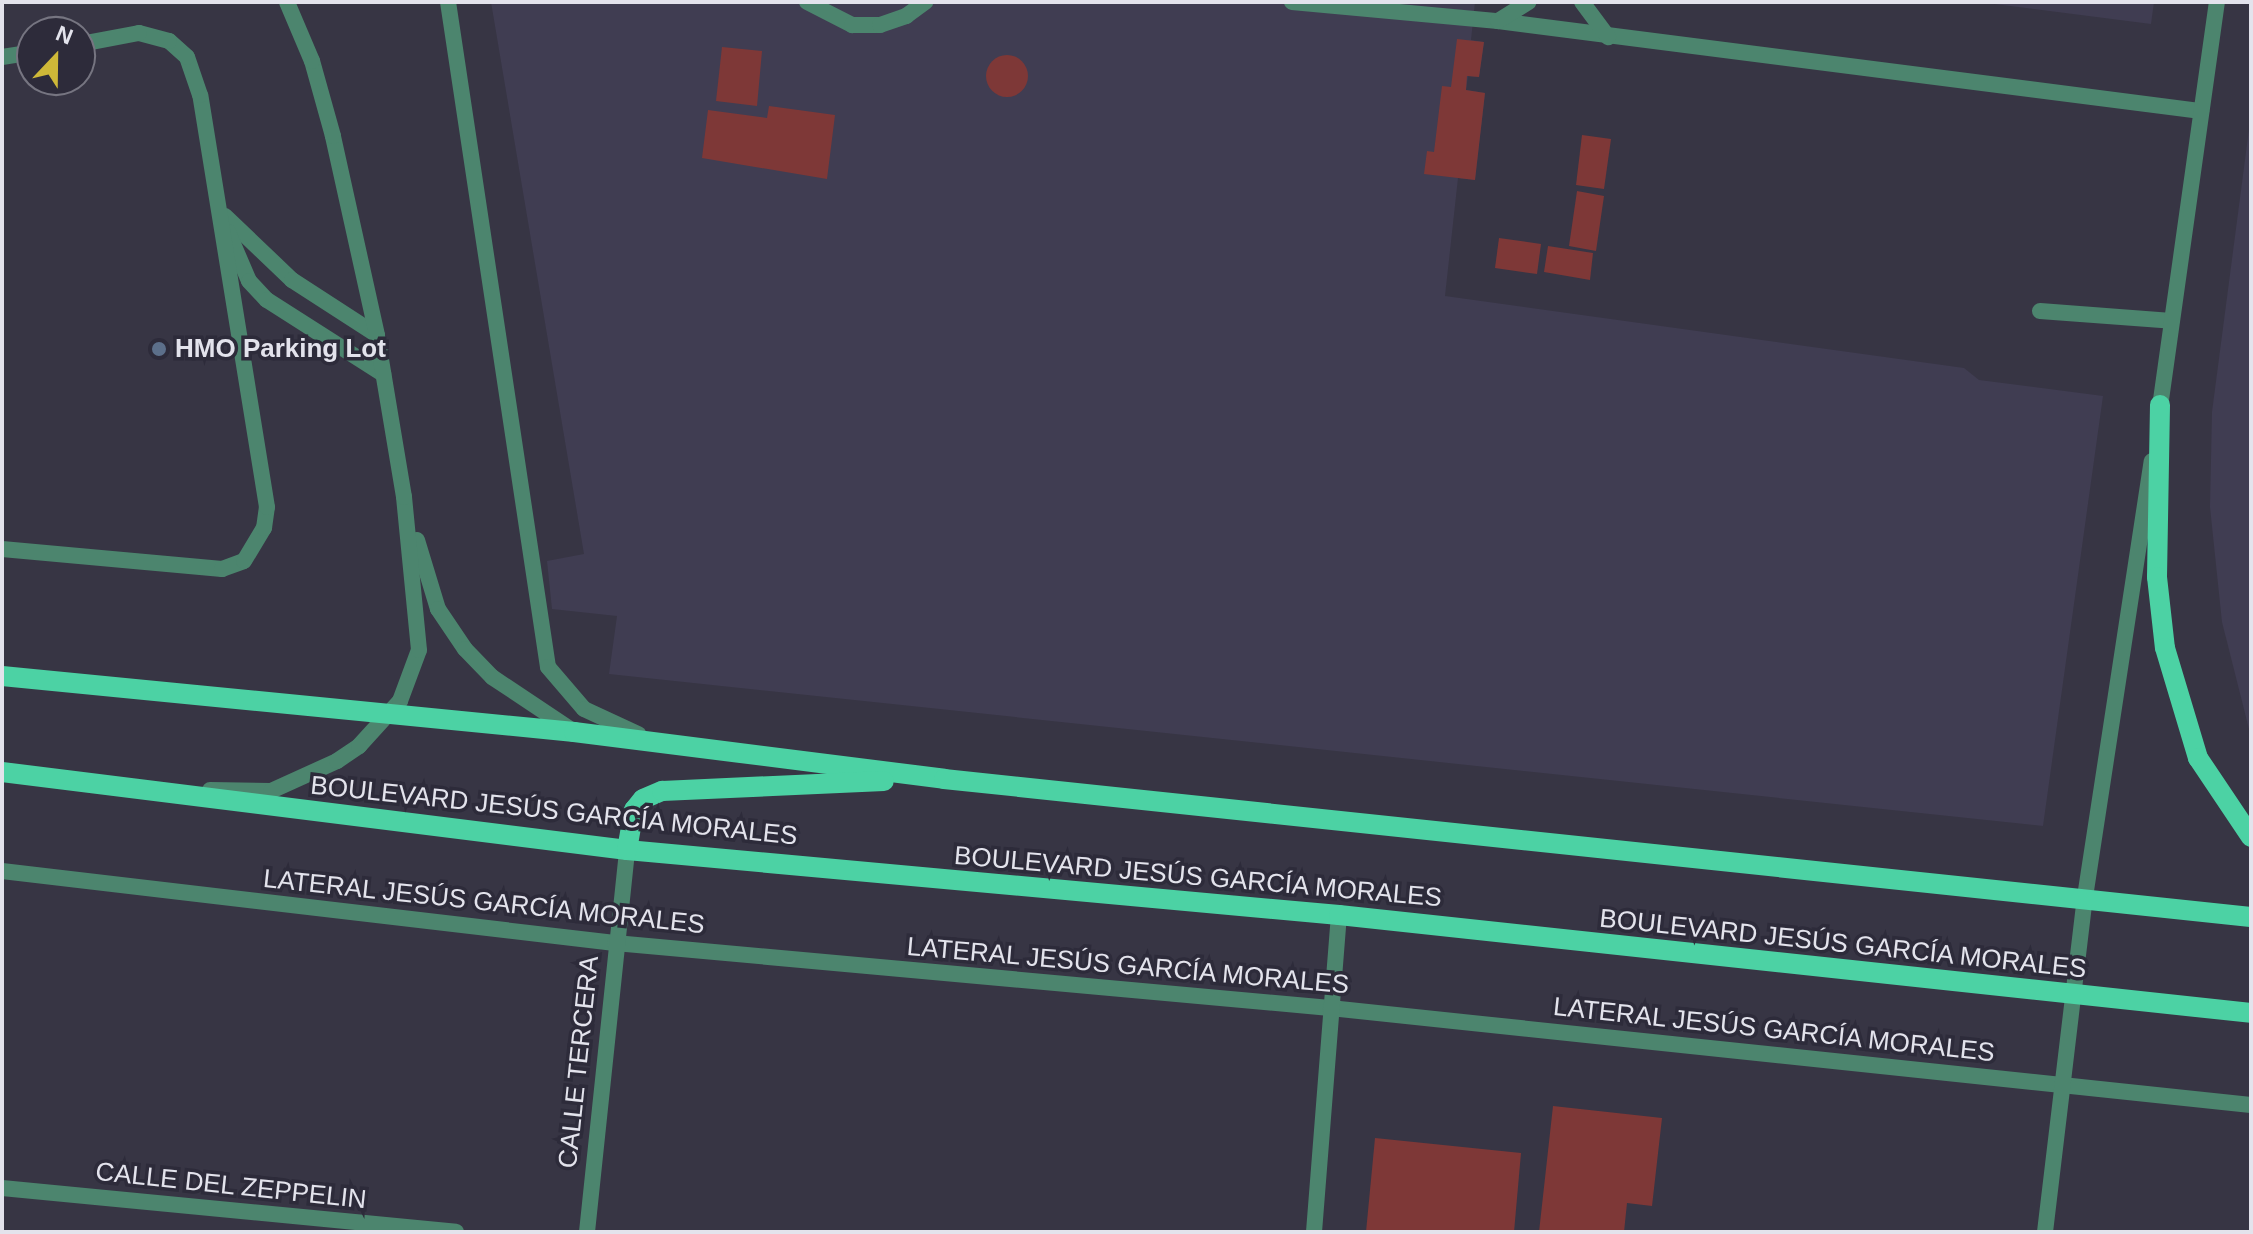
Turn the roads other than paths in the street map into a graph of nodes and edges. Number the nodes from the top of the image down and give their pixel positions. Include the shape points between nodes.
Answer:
1 (287, 2) edge
2 (448, 2) edge
3 (807, 2) edge
4 (925, 2) edge
5 (1292, 2) edge
6 (1529, 2) edge
7 (1582, 2) edge
8 (2217, 2) edge
9 (1498, 21) junction
10 (1608, 37) junction
11 (96, 41) edge
12 (2201, 111) junction
13 (217, 209) junction
14 (2040, 311) dead end
15 (2172, 321) junction
16 (377, 335) junction
17 (383, 374) junction
18 (2160, 405) junction
19 (404, 497) junction
20 (2, 549) edge
21 (2, 676) edge
22 (387, 714) junction
23 (574, 732) junction
24 (662, 743) junction
25 (2, 772) edge
26 (944, 779) junction
27 (141, 789) junction
28 (2251, 837) edge
29 (627, 850) junction
30 (2, 871) edge
31 (2085, 897) junction
32 (1339, 915) junction
33 (2251, 917) edge
34 (615, 943) junction
35 (2075, 995) junction
36 (1330, 1008) junction
37 (2251, 1013) edge
38 (2064, 1084) junction
39 (2251, 1105) edge
40 (2, 1188) edge
41 (456, 1232) edge
42 (587, 1232) edge
43 (1314, 1232) edge
44 (2045, 1232) edge

1 - 16 street via 333,136
2 - 24 street via 548,667 584,709
3 - 4 street via 852,25 880,25
5 - 9 street
6 - 9 street
7 - 10 street
8 - 12 street
9 - 10 street
10 - 12 street
11 - 13 street via 139,33 169,41 187,57 200,95
12 - 15 street
13 - 16 street via 292,280
13 - 17 street via 249,281 267,300
13 - 20 street via 267,507 254,546 244,561 222,569
14 - 15 street
15 - 18 street
16 - 17 street
17 - 19 street
18 - 28 main road via 2157,577 2165,648 2198,758
18 - 31 street
19 - 22 street, BOULEVARD JESÚS GARCÍA MORALES via 419,650 408,687
19 - 23 street via 438,609 465,649 516,696
21 - 22 main road
22 - 23 main road
22 - 27 street, BOULEVARD JESÚS GARCÍA MORALES via 337,761 271,791
23 - 24 main road
24 - 26 main road
25 - 27 main road, BOULEVARD JESÚS GARCÍA MORALES
26 - 29 main road via 662,791 643,799 634,810
26 - 31 main road
27 - 29 main road, BOULEVARD JESÚS GARCÍA MORALES
29 - 32 main road, BOULEVARD JESÚS GARCÍA MORALES
29 - 34 street, CALLE TERCERA
30 - 34 street, LATERAL JESÚS GARCÍA MORALES
31 - 33 main road
31 - 35 street
32 - 35 main road, BOULEVARD JESÚS GARCÍA MORALES
32 - 36 street
34 - 36 street, LATERAL JESÚS GARCÍA MORALES
34 - 42 street, CALLE TERCERA
35 - 37 main road, BOULEVARD JESÚS GARCÍA MORALES
35 - 38 street
36 - 38 street, LATERAL JESÚS GARCÍA MORALES
36 - 43 street
38 - 39 street, LATERAL JESÚS GARCÍA MORALES
38 - 44 street
40 - 41 street, CALLE DEL ZEPPELIN

